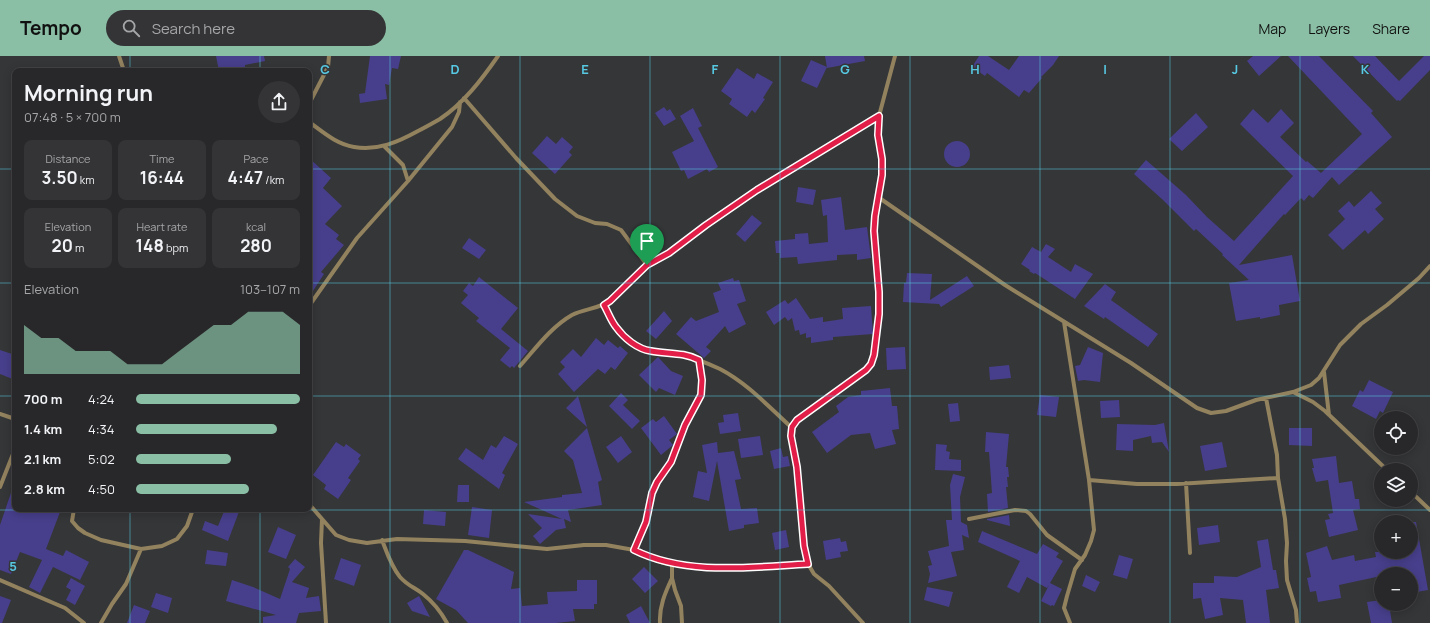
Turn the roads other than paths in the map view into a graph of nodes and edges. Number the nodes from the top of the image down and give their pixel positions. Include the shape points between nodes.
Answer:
1 (119, 56) edge
2 (329, 56) edge
3 (498, 56) edge
4 (894, 56) edge
5 (123, 68) edge
6 (312, 98) edge
7 (464, 98) junction
8 (460, 102) junction
9 (879, 116) junction
10 (312, 124) edge
11 (384, 146) junction
12 (408, 181) junction
13 (878, 197) junction
14 (647, 265) junction
15 (1430, 266) edge
16 (312, 302) edge
17 (604, 305) junction
18 (1064, 322) junction
19 (699, 360) junction
20 (520, 366) dead end
21 (1324, 371) junction
22 (1293, 392) junction
23 (1266, 398) junction
24 (0, 414) edge
25 (1329, 415) junction
26 (12, 417) edge
27 (792, 427) junction
28 (12, 457) edge
29 (1380, 463) edge
30 (1278, 478) junction
31 (1089, 480) junction
32 (1186, 483) junction
33 (0, 487) edge
34 (1418, 499) edge
35 (312, 507) edge
36 (1430, 510) edge
37 (73, 512) edge
38 (191, 512) edge
39 (322, 519) junction
40 (969, 519) dead end
41 (382, 540) junction
42 (140, 549) junction
43 (634, 550) junction
44 (1190, 552) dead end
45 (1082, 560) junction
46 (672, 564) junction
47 (808, 564) junction
48 (672, 578) junction
49 (0, 580) edge
50 (84, 623) edge
51 (101, 623) edge
52 (326, 623) edge
53 (447, 623) edge
54 (660, 623) edge
55 (682, 623) edge
56 (863, 623) edge
57 (1070, 623) edge
58 (1297, 623) edge

1 - 5 street
2 - 6 street via 328,67
3 - 7 street
4 - 9 street
7 - 8 street
7 - 14 street via 555,199 577,216 621,230
8 - 11 street via 429,125 400,141
8 - 12 street via 459,112 452,126
9 - 13 street via 882,175
9 - 14 street via 757,190 669,253
10 - 11 street via 329,137 354,147
11 - 12 street via 403,165
12 - 16 street via 350,248
13 - 18 street via 1005,285
13 - 27 street via 874,231 879,314 871,364 797,420
14 - 17 street
15 - 21 street via 1388,305 1361,324 1340,345
17 - 19 street via 616,328 639,348 676,353
17 - 20 street via 570,316 553,330
18 - 23 street via 1197,408 1211,413 1226,411
18 - 31 street
19 - 27 street via 736,378
19 - 43 street via 701,395 685,425 671,462 652,493 646,522
21 - 22 street via 1319,378
21 - 25 street
22 - 23 street
22 - 25 street
23 - 30 street via 1277,455
24 - 26 street
25 - 29 street
27 - 47 street via 791,436
28 - 33 street
30 - 32 street
30 - 58 street via 1285,519 1287,580
31 - 32 street via 1137,484
31 - 45 street via 1094,530
32 - 44 street
34 - 36 street
35 - 39 street
37 - 42 street via 72,520 85,533 101,540
38 - 42 street via 186,526 177,539 162,546
39 - 41 street via 336,535 349,540 367,543
39 - 52 street
40 - 45 street via 1015,510 1026,511 1047,535
41 - 43 street via 466,542 547,549 606,545
41 - 53 street via 400,577 440,611
42 - 51 street via 126,584
43 - 46 street via 647,557
45 - 57 street via 1076,569 1065,602 1064,608
46 - 47 street via 736,568
46 - 48 street
47 - 56 street via 814,574 829,586
48 - 54 street via 659,613
48 - 55 street via 681,606
49 - 50 street via 65,608

